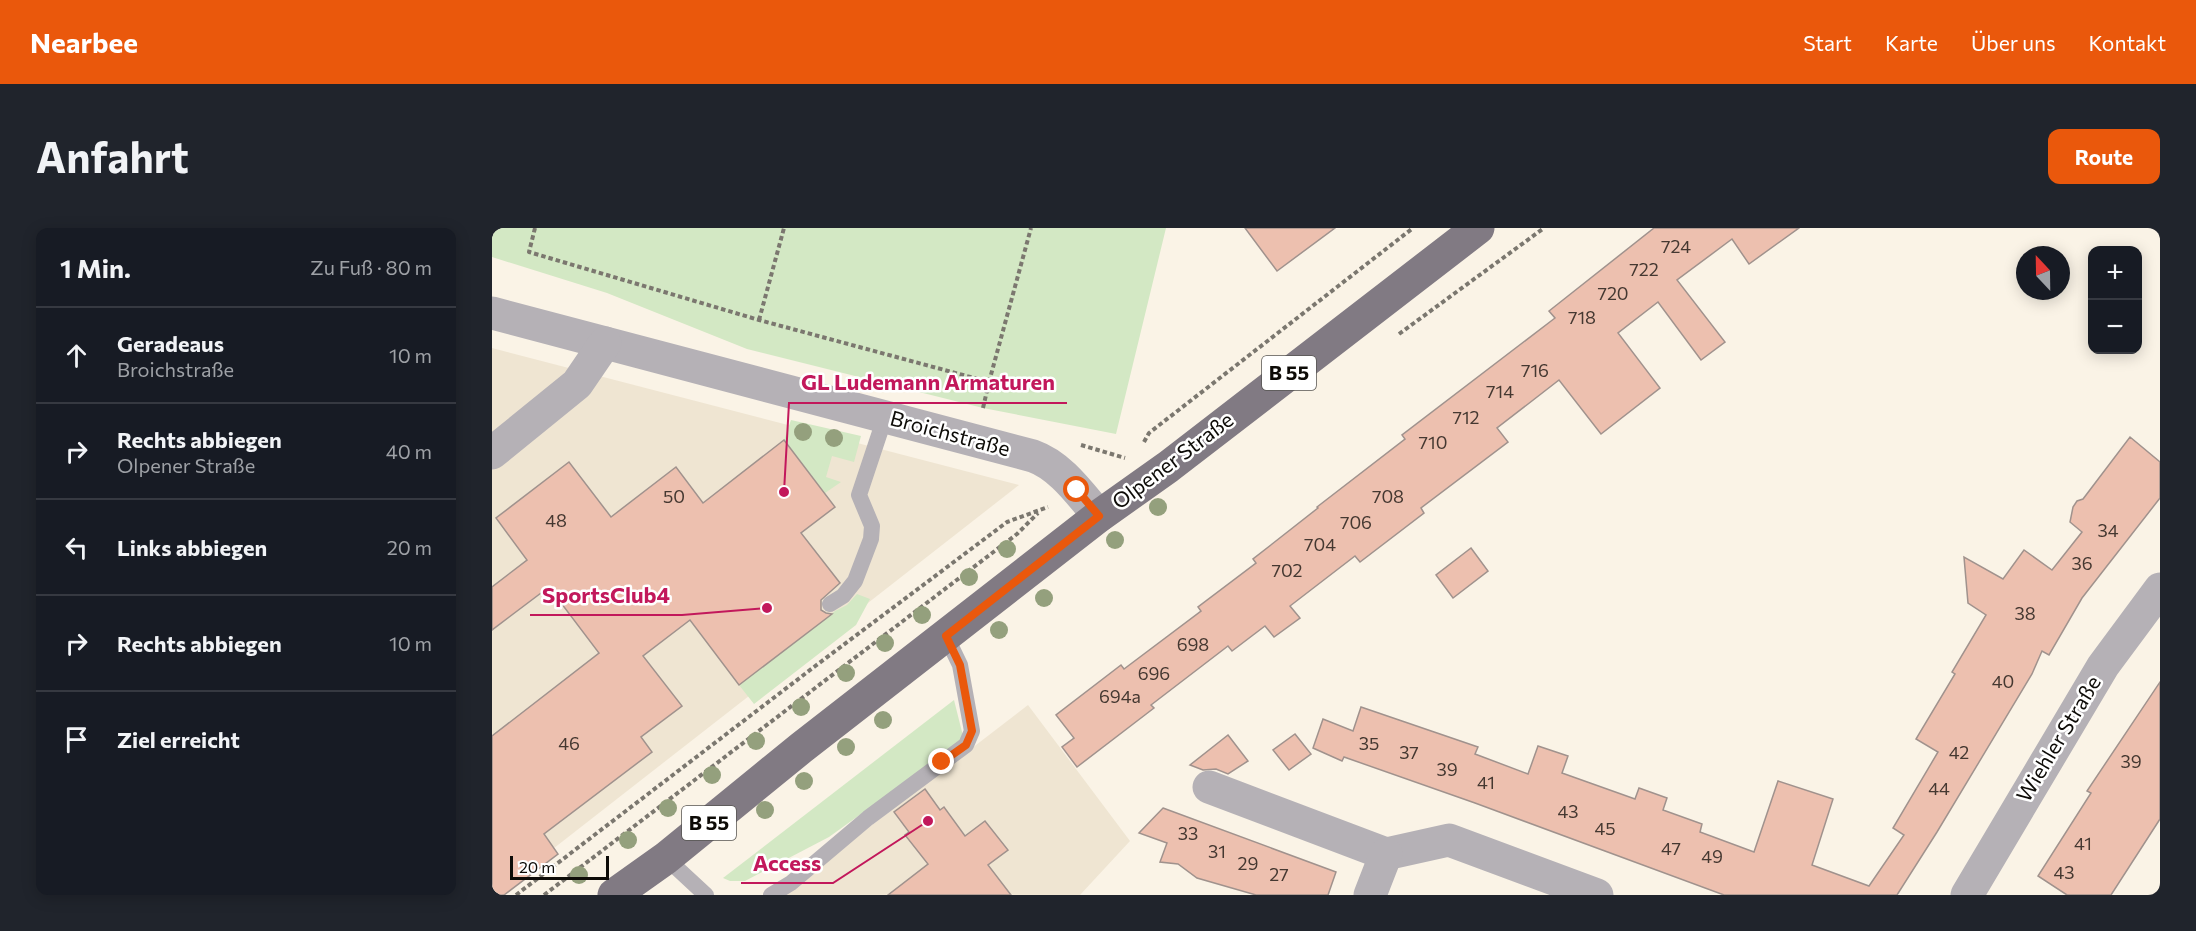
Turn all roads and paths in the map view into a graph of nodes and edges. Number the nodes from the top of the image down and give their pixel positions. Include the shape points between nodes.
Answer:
1 (535, 228) edge
2 (784, 228) edge
3 (1031, 228) edge
4 (1413, 228) edge
5 (1478, 228) edge
6 (492, 313) edge
7 (759, 320) junction
8 (605, 343) junction
9 (989, 382) junction
10 (885, 417) junction
11 (987, 444) junction
12 (1138, 451) dead end
13 (492, 453) edge
14 (1099, 516) junction
15 (2160, 589) edge
16 (830, 604) dead end
17 (946, 636) junction
18 (1209, 787) dead end
19 (1386, 854) junction
20 (666, 858) junction
21 (1974, 892) edge
22 (516, 895) edge
23 (544, 895) edge
24 (614, 895) edge
25 (706, 895) edge
26 (771, 895) edge
27 (1370, 895) edge
28 (1597, 895) edge

1 - 7 path via 529,252
2 - 7 path
3 - 9 path
4 - 12 path via 1149,433
5 - 14 main road, Olpener Straße / B 55
6 - 8 street, Broichstraße
7 - 9 path
8 - 10 street, Broichstraße
8 - 13 street via 577,384
9 - 11 path via 983,408
10 - 11 street, Broichstraße
10 - 16 lane via 859,495 872,526 871,539 855,581
11 - 14 street, Broichstraße via 1047,462
14 - 17 main road, Olpener Straße / B 55
15 - 21 street, Wiehler Straße via 2103,666
17 - 20 main road, Olpener Straße / B 55
17 - 26 lane via 960,665 972,731 966,745
18 - 19 street
19 - 27 street
19 - 28 street via 1449,840
20 - 24 main road, Olpener Straße / B 55
20 - 25 lane
22 - 23 path via 1007,522 1041,511 1017,534

